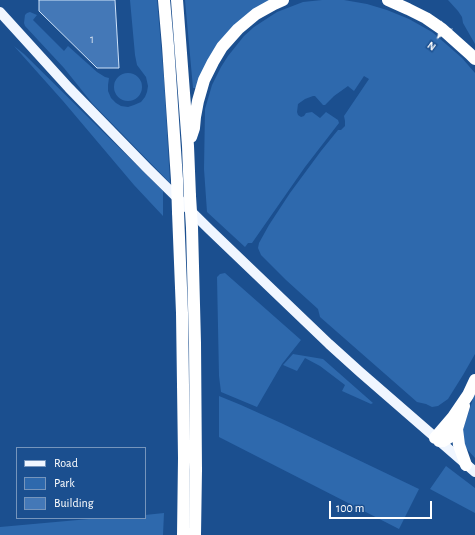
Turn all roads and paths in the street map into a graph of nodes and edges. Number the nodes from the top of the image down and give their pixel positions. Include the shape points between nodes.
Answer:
1 (164, 0) edge
2 (177, 0) edge
3 (284, 0) edge
4 (388, 1) edge
5 (0, 12) edge
6 (475, 59) edge
7 (188, 146) junction
8 (475, 380) edge
9 (468, 395) junction
10 (457, 429) junction
11 (437, 440) junction
12 (470, 468) edge
13 (183, 535) edge
14 (195, 535) edge

1 - 13 highway, bridge via 177,180 182,314
2 - 7 highway
3 - 7 highway via 256,14 222,47 204,80
4 - 6 highway via 426,18
5 - 11 main road via 73,92 210,230 329,344
7 - 14 highway, bridge via 195,359
8 - 9 highway
9 - 10 highway
9 - 11 highway
10 - 11 highway via 448,438
10 - 12 highway via 459,445
11 - 12 main road

